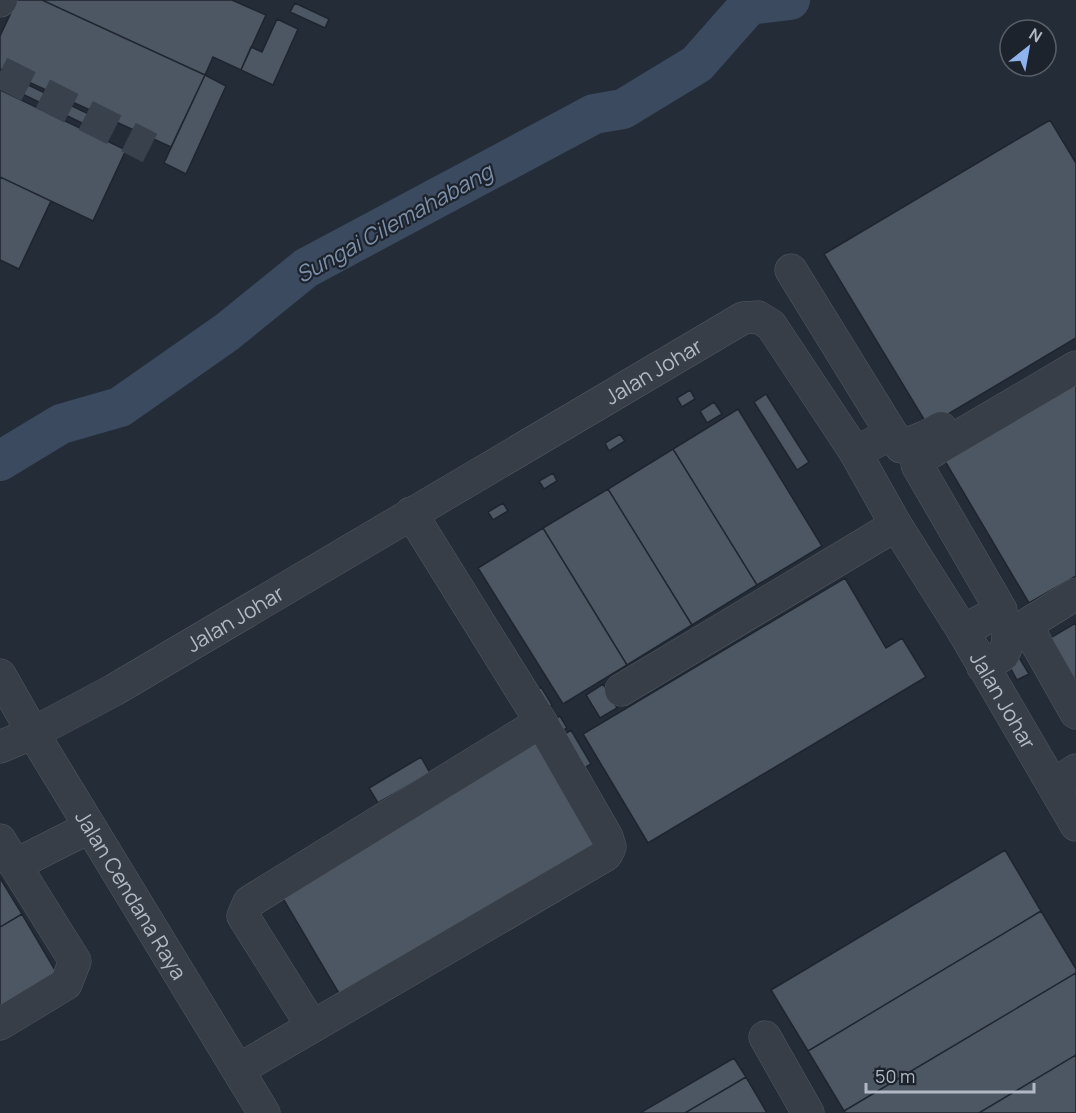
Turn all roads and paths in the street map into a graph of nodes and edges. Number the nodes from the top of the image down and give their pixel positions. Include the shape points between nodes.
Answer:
1 (758, 317) junction
2 (1076, 346) edge
3 (1076, 367) edge
4 (892, 434) junction
5 (855, 452) junction
6 (922, 475) junction
7 (888, 512) junction
8 (411, 513) junction
9 (1076, 594) edge
10 (1026, 625) junction
11 (963, 631) junction
12 (983, 667) junction
13 (0, 675) edge
14 (621, 690) dead end
15 (1076, 713) edge
16 (541, 722) junction
17 (33, 733) junction
18 (0, 747) edge
19 (1065, 778) edge
20 (1076, 825) edge
21 (90, 827) junction
22 (7, 853) edge
23 (0, 1024) edge
24 (312, 1026) junction
25 (765, 1037) dead end
26 (238, 1070) junction
27 (264, 1113) edge
28 (808, 1113) edge

1 - 4 lane via 797,280
1 - 5 lane, Jalan Johar via 771,325
1 - 8 lane, Jalan Johar via 743,318
2 - 4 lane via 927,436 900,447
3 - 6 lane via 923,457 917,465
4 - 5 lane
5 - 7 lane, Jalan Johar
6 - 7 lane
6 - 11 lane via 1001,609
7 - 11 lane, Jalan Johar
7 - 14 lane
8 - 16 lane
8 - 17 lane, Jalan Johar via 114,690
9 - 10 lane
10 - 12 lane via 1012,631 1003,655
10 - 15 lane
11 - 12 lane, Jalan Johar
12 - 19 lane, Jalan Johar
13 - 17 lane, Jalan Cendana Raya
16 - 24 lane via 249,902 243,916
16 - 24 lane via 607,837 610,847 606,855
17 - 18 lane, Jalan Johar
17 - 21 lane, Jalan Cendana Raya
19 - 20 lane, Jalan Johar
21 - 22 lane
21 - 26 lane, Jalan Cendana Raya
22 - 23 lane via 75,961 66,984
24 - 26 lane
25 - 28 lane
26 - 27 lane, Jalan Cendana Raya

